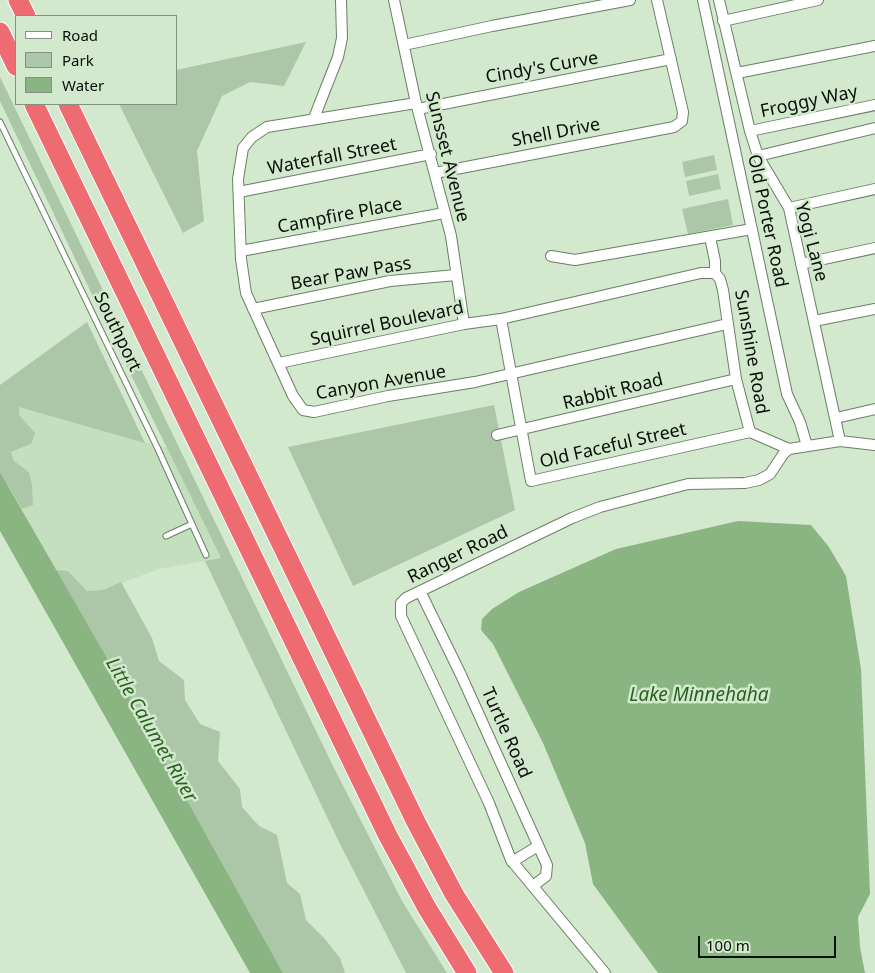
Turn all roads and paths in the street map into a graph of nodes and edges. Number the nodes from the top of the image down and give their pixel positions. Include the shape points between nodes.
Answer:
1 (18, 0) edge
2 (341, 0) edge
3 (394, 0) edge
4 (630, 0) edge
5 (657, 0) edge
6 (703, 0) edge
7 (719, 0) edge
8 (818, 0) edge
9 (26, 15) edge
10 (723, 21) junction
11 (0, 32) edge
12 (404, 45) junction
13 (875, 46) edge
14 (672, 59) junction
15 (15, 64) edge
16 (737, 74) junction
17 (34, 105) edge
18 (68, 105) edge
19 (875, 105) edge
20 (417, 106) junction
21 (314, 118) junction
22 (0, 122) edge
23 (875, 128) edge
24 (750, 131) junction
25 (431, 154) junction
26 (758, 156) junction
27 (436, 173) junction
28 (875, 189) edge
29 (239, 192) junction
30 (789, 208) junction
31 (444, 213) junction
32 (752, 229) junction
33 (710, 237) junction
34 (875, 248) edge
35 (241, 251) junction
36 (551, 256) dead end
37 (801, 264) junction
38 (715, 274) junction
39 (456, 276) junction
40 (253, 308) junction
41 (875, 308) edge
42 (501, 319) junction
43 (814, 321) junction
44 (464, 324) junction
45 (727, 324) junction
46 (280, 363) junction
47 (512, 374) junction
48 (736, 379) junction
49 (875, 409) edge
50 (836, 418) junction
51 (523, 430) junction
52 (750, 432) junction
53 (497, 435) dead end
54 (840, 441) junction
55 (875, 445) edge
56 (807, 446) junction
57 (789, 449) junction
58 (192, 524) junction
59 (166, 536) dead end
60 (206, 555) dead end
61 (420, 591) junction
62 (538, 846) junction
63 (512, 862) junction
64 (533, 886) junction
65 (467, 973) edge
66 (504, 973) edge
67 (604, 973) edge

1 - 9 highway
2 - 21 street via 342,38 338,57
3 - 12 street, Sunsset Avenue
4 - 12 street
5 - 14 street
6 - 32 street, Old Porter Road
7 - 10 street, Yogi Lane
8 - 10 street
10 - 16 street, Yogi Lane
11 - 15 highway
12 - 20 street, Sunsset Avenue
13 - 16 street
14 - 20 street, Cindy's Curve
14 - 27 street, Shell Drive via 683,112 682,122 674,127
16 - 24 street, Yogi Lane
17 - 65 highway via 388,836
18 - 66 highway via 416,822 454,894
19 - 24 street, Froggy Way
20 - 21 street, Cindy's Curve
20 - 25 street, Sunsset Avenue
21 - 29 street, Canyon Avenue via 267,127 252,137 243,148
22 - 58 lane, Southport
23 - 26 street
24 - 26 street, Yogi Lane
25 - 27 street, Sunsset Avenue
25 - 29 street, Waterfall Street
26 - 30 street, Yogi Lane
27 - 31 street, Sunsset Avenue
28 - 30 street
29 - 35 street, Canyon Avenue
30 - 37 street, Yogi Lane
31 - 35 street, Campfire Place
31 - 39 street, Sunsset Avenue
32 - 33 street
32 - 56 street, Old Porter Road via 787,394
33 - 36 street via 575,260
33 - 38 street, Sunshine Road
34 - 37 street
35 - 40 street, Canyon Avenue via 246,293
37 - 43 street, Yogi Lane
38 - 42 street via 706,272 684,276
38 - 45 street, Sunshine Road via 723,290
39 - 40 street, Bear Paw Pass via 390,281
39 - 44 street, Sunsset Avenue
40 - 46 street, Canyon Avenue
41 - 43 street
42 - 44 street, Squirrel Boulevard
42 - 47 street, Old Faceful Street
43 - 50 street, Yogi Lane
44 - 46 street, Squirrel Boulevard
45 - 47 street, Canyon Avenue
45 - 48 street, Sunshine Road
46 - 47 street, Canyon Avenue via 297,403 310,412
47 - 51 street, Old Faceful Street
48 - 51 street, Rabbit Road
48 - 52 street, Sunshine Road
49 - 50 street
50 - 54 street, Yogi Lane
51 - 52 street, Old Faceful Street via 531,481
51 - 53 street, Rabbit Road
52 - 57 street, Sunshine Road
54 - 55 street
54 - 56 street
56 - 57 street
57 - 61 street, Ranger Road via 770,474 759,480 688,484 600,507
58 - 59 lane
58 - 60 lane, Southport
61 - 62 street, Turtle Road via 466,684
61 - 63 street, Ranger Road via 402,600 399,607 401,616 489,803
62 - 63 street
62 - 64 street, Turtle Road via 547,865 547,873
63 - 64 street, Ranger Road
64 - 67 street, Ranger Road

